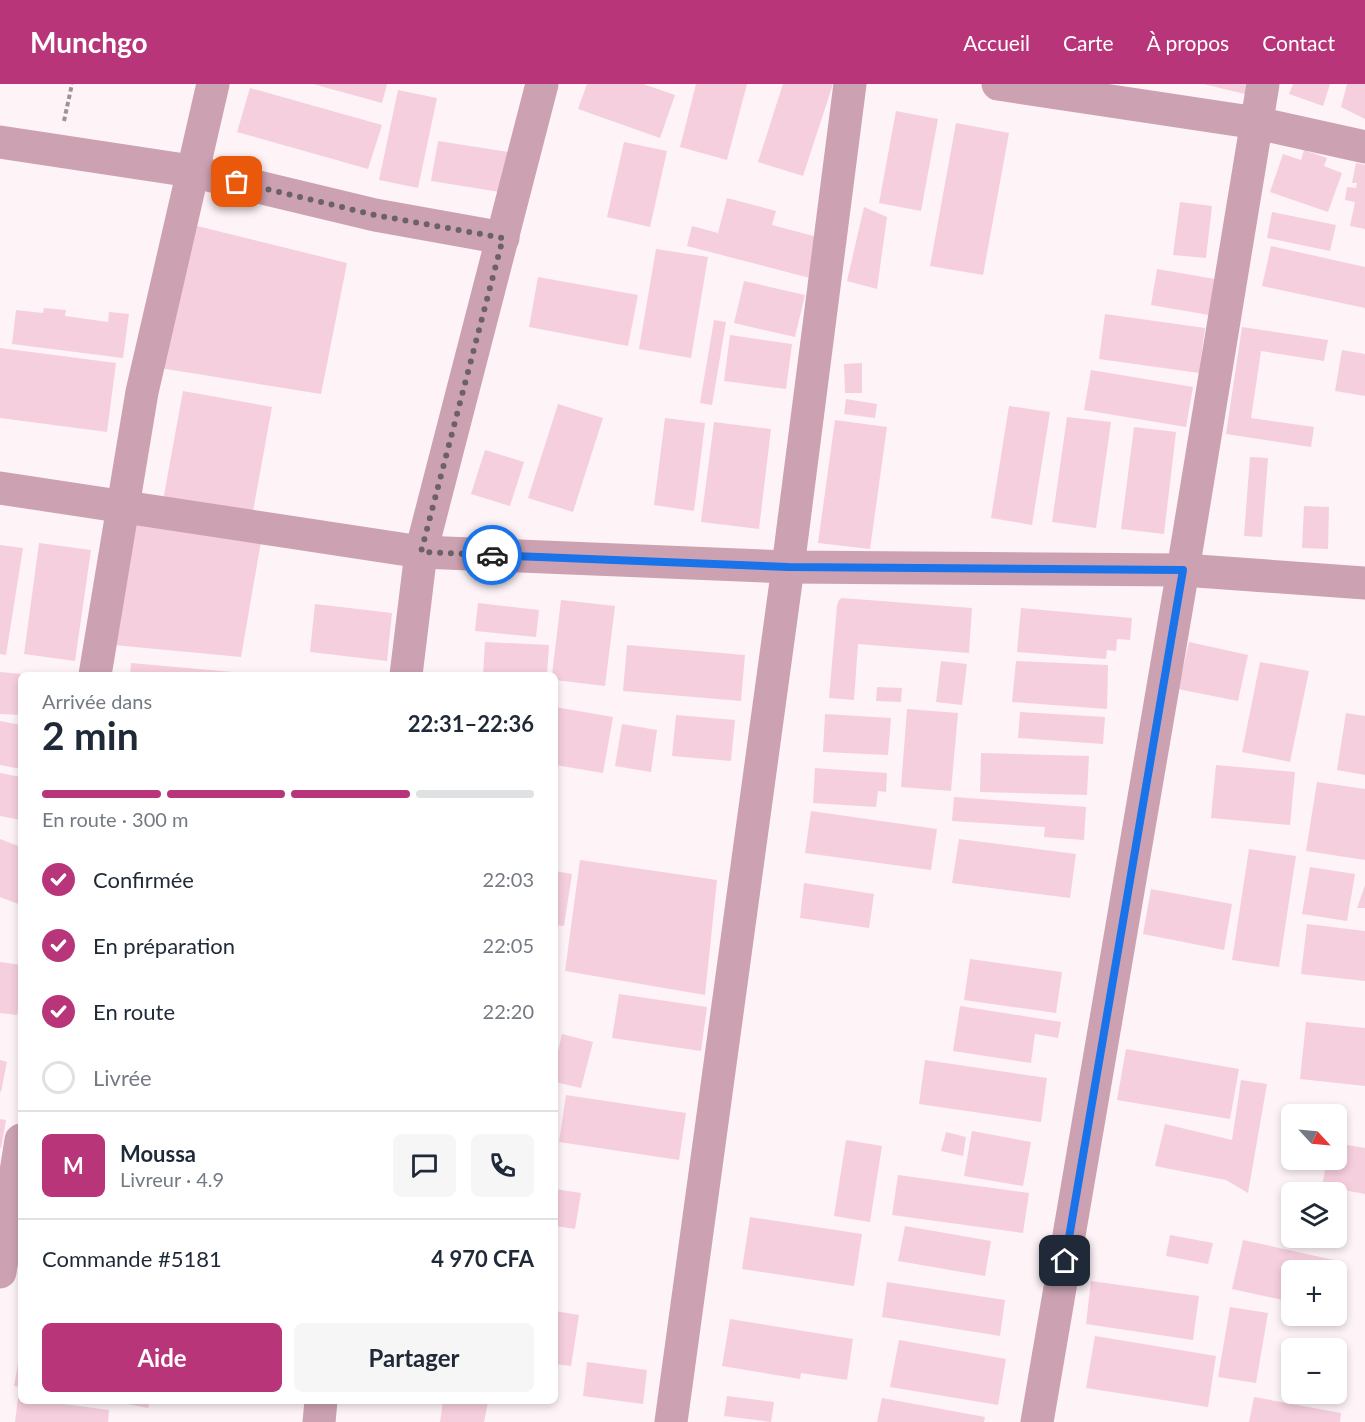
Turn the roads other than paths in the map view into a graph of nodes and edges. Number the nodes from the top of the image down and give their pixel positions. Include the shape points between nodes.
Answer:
1 (213, 84) edge
2 (542, 84) edge
3 (850, 84) edge
4 (998, 84) edge
5 (1263, 84) edge
6 (1257, 123) junction
7 (0, 142) edge
8 (1365, 147) edge
9 (191, 171) junction
10 (503, 238) junction
11 (0, 488) edge
12 (121, 506) junction
13 (421, 552) junction
14 (788, 567) junction
15 (1183, 570) junction
16 (1365, 583) edge
17 (94, 672) edge
18 (406, 672) edge
19 (18, 1151) edge
20 (6, 1197) edge
21 (0, 1272) edge
22 (321, 1404) edge
23 (318, 1422) edge
24 (671, 1422) edge
25 (1037, 1422) edge

1 - 9 street
2 - 10 street
3 - 14 street
4 - 6 street
5 - 6 street
6 - 8 street
6 - 15 street
7 - 9 street
9 - 10 street via 375,215
9 - 12 street
10 - 13 street
11 - 12 street
12 - 13 street
12 - 17 street
13 - 14 street
13 - 18 street
14 - 15 street
14 - 24 street
15 - 16 street
15 - 25 street
19 - 20 street
20 - 21 street
22 - 23 street

